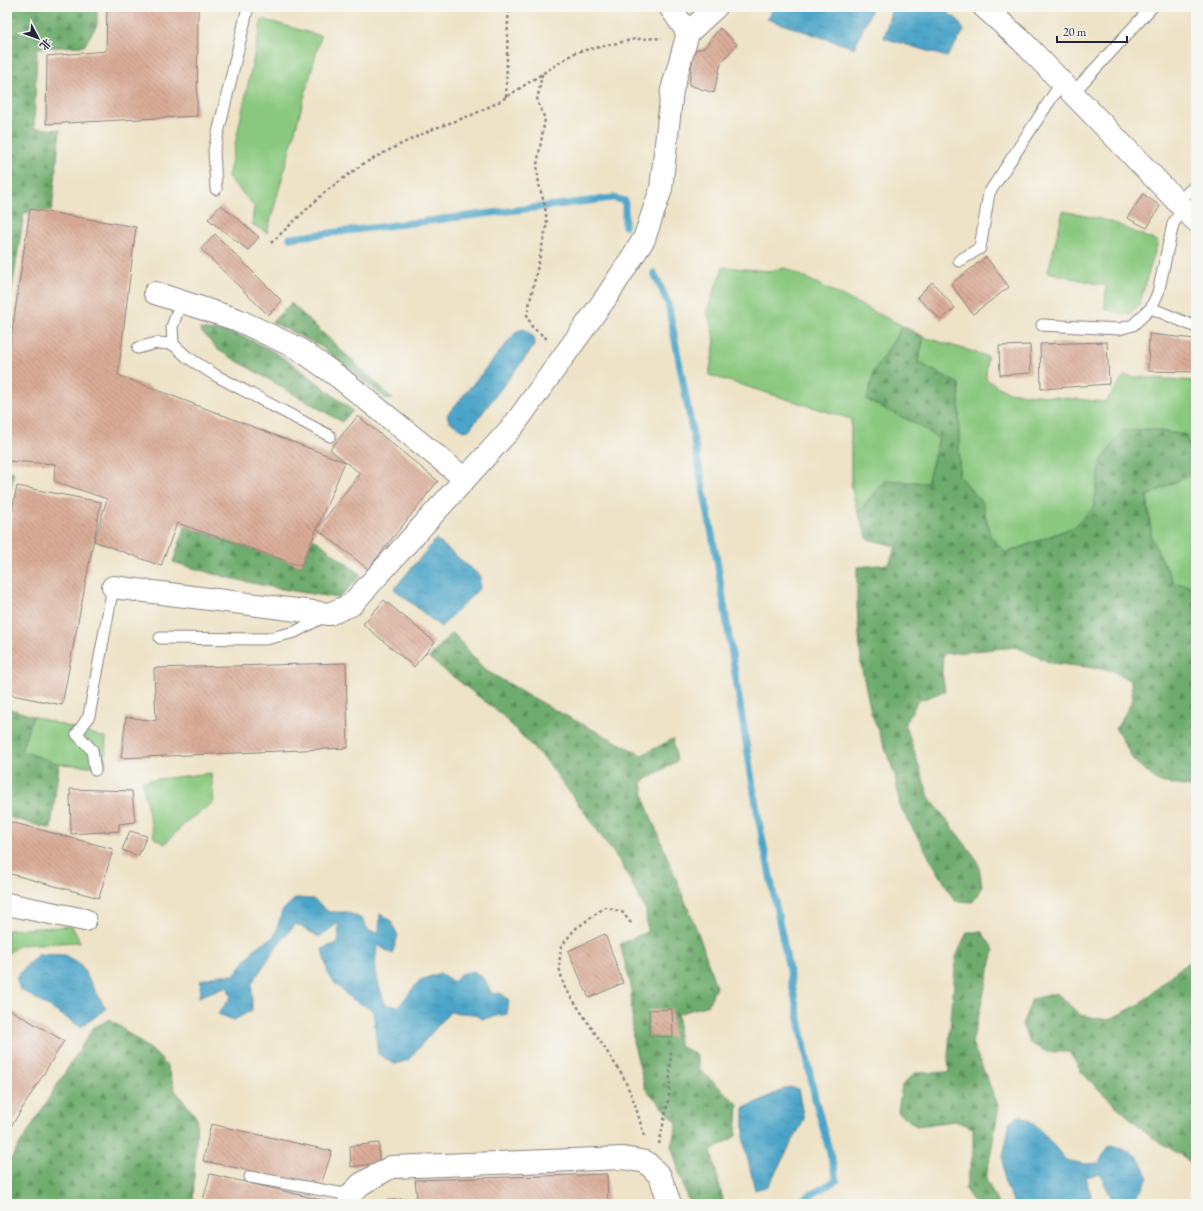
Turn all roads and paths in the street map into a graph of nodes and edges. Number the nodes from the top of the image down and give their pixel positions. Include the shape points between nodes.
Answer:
1 (248, 7) edge
2 (510, 7) edge
3 (670, 7) edge
4 (716, 7) edge
5 (984, 7) edge
6 (1152, 7) edge
7 (688, 33) junction
8 (542, 74) junction
9 (1067, 88) junction
10 (506, 97) junction
11 (1196, 185) edge
12 (216, 188) dead end
13 (1186, 210) edge
14 (271, 243) dead end
15 (959, 261) dead end
16 (155, 293) dead end
17 (181, 301) junction
18 (1151, 308) junction
19 (1042, 325) dead end
20 (1196, 327) edge
21 (173, 344) junction
22 (138, 348) dead end
23 (566, 354) junction
24 (330, 436) dead end
25 (465, 479) junction
26 (113, 587) joint
27 (329, 614) junction
28 (160, 638) dead end
29 (95, 770) dead end
30 (7, 904) edge
31 (85, 920) dead end
32 (631, 923) dead end
33 (671, 1052) dead end
34 (652, 1168) junction
35 (250, 1177) dead end
36 (350, 1199) edge
37 (670, 1204) edge

1 - 12 lane via 214,150
2 - 10 path
3 - 7 street
4 - 7 street
5 - 9 street via 1022,41
6 - 9 lane
7 - 8 path via 658,39 636,39 576,52
7 - 23 street via 672,90 661,189 644,239
8 - 10 path
8 - 23 path via 538,101 545,119 537,165 538,185 545,206 547,224 528,315 532,327
9 - 13 street
9 - 15 lane via 989,193 980,248
10 - 14 path via 472,115 432,129 363,164 325,192
11 - 13 lane
13 - 18 lane via 1174,224 1158,292
16 - 17 street
17 - 21 lane via 172,327
17 - 25 street via 238,320 299,349 340,378
18 - 19 lane via 1133,325 1119,329
18 - 20 lane
21 - 22 lane via 156,343
21 - 24 lane via 187,357 215,375
23 - 25 street via 514,425
25 - 27 street via 351,605
26 - 27 street
26 - 29 lane via 89,716 77,734 92,750
27 - 28 lane via 295,632 266,639
30 - 31 street
32 - 34 path via 622,912 605,907 574,930 561,947 559,967 564,986 623,1076 635,1104
33 - 34 path via 668,1097
34 - 36 street via 646,1162 623,1158 391,1167 361,1184
34 - 37 street via 660,1176
35 - 36 lane

